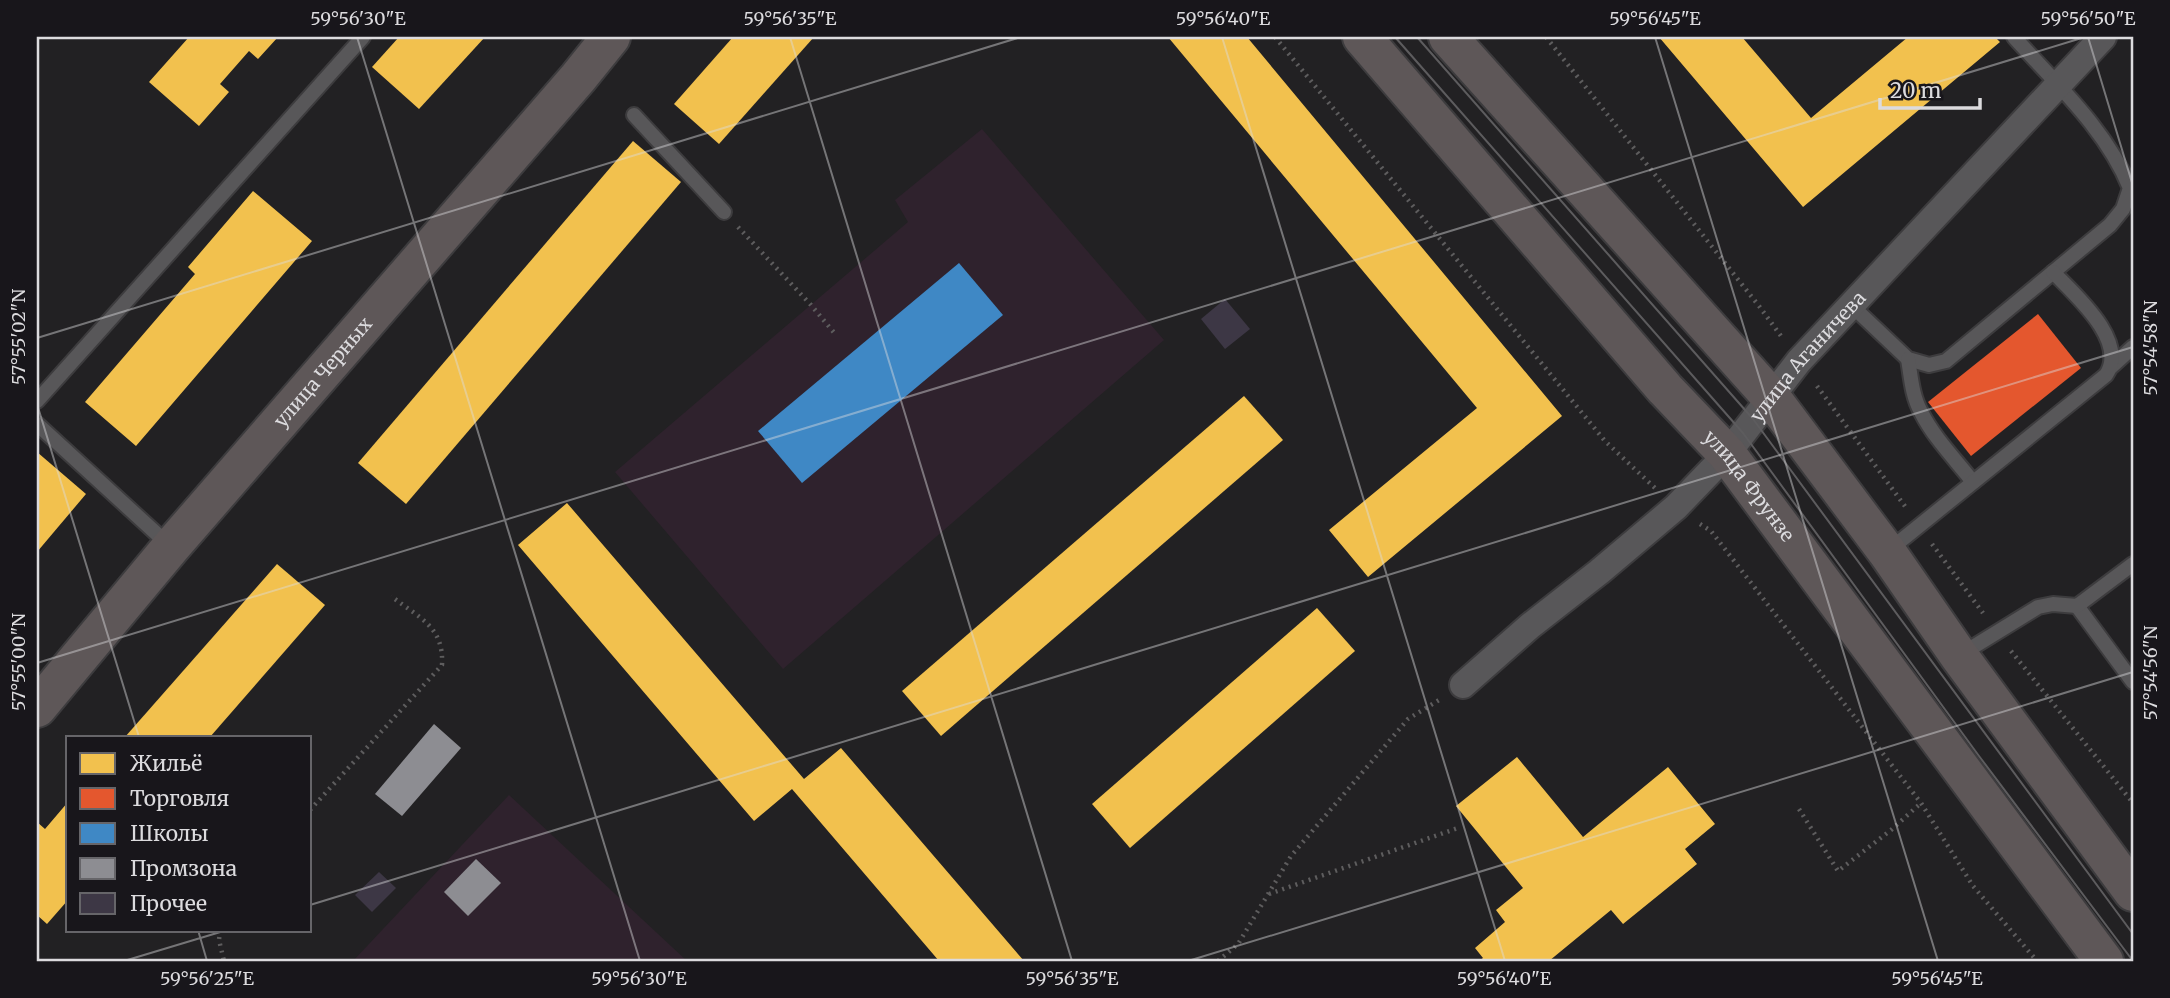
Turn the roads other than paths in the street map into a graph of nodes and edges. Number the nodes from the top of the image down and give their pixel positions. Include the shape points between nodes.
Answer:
1 (362, 37) edge
2 (611, 37) edge
3 (1362, 37) edge
4 (1448, 37) edge
5 (2014, 37) edge
6 (2103, 37) edge
7 (2057, 85) junction
8 (634, 116) dead end
9 (2132, 190) edge
10 (724, 212) road end
11 (2053, 272) junction
12 (1851, 305) junction
13 (2133, 347) edge
14 (1908, 359) junction
15 (2111, 367) junction
16 (1770, 396) junction
17 (37, 401) edge
18 (37, 424) edge
19 (1727, 454) junction
20 (1973, 482) junction
21 (171, 547) junction
22 (1887, 552) junction
23 (2133, 564) edge
24 (2077, 606) junction
25 (1959, 656) junction
26 (2133, 682) edge
27 (1463, 685) road end
28 (37, 708) edge
29 (2133, 892) edge
30 (2104, 961) edge

1 - 17 lane
2 - 21 main road, улица Черных
3 - 19 main road, улица Фрунзе
4 - 16 main road
5 - 7 lane
6 - 7 street, улица Аганичева
7 - 9 lane via 2101,135
7 - 12 street, улица Аганичева
8 - 10 lane
9 - 11 lane via 2110,225
11 - 14 lane via 1946,360 1929,365
11 - 15 lane via 2097,319 2110,345
12 - 14 lane
12 - 16 street, улица Аганичева
13 - 15 lane
14 - 20 lane via 1920,411
15 - 20 lane
16 - 19 street, улица Аганичева
16 - 22 main road
18 - 21 lane
19 - 27 street, улица Аганичева via 1676,507
19 - 30 main road, улица Фрунзе
20 - 22 lane
21 - 28 main road, улица Черных
22 - 25 main road
23 - 24 lane
24 - 25 lane via 2038,607
24 - 26 lane
25 - 29 main road

